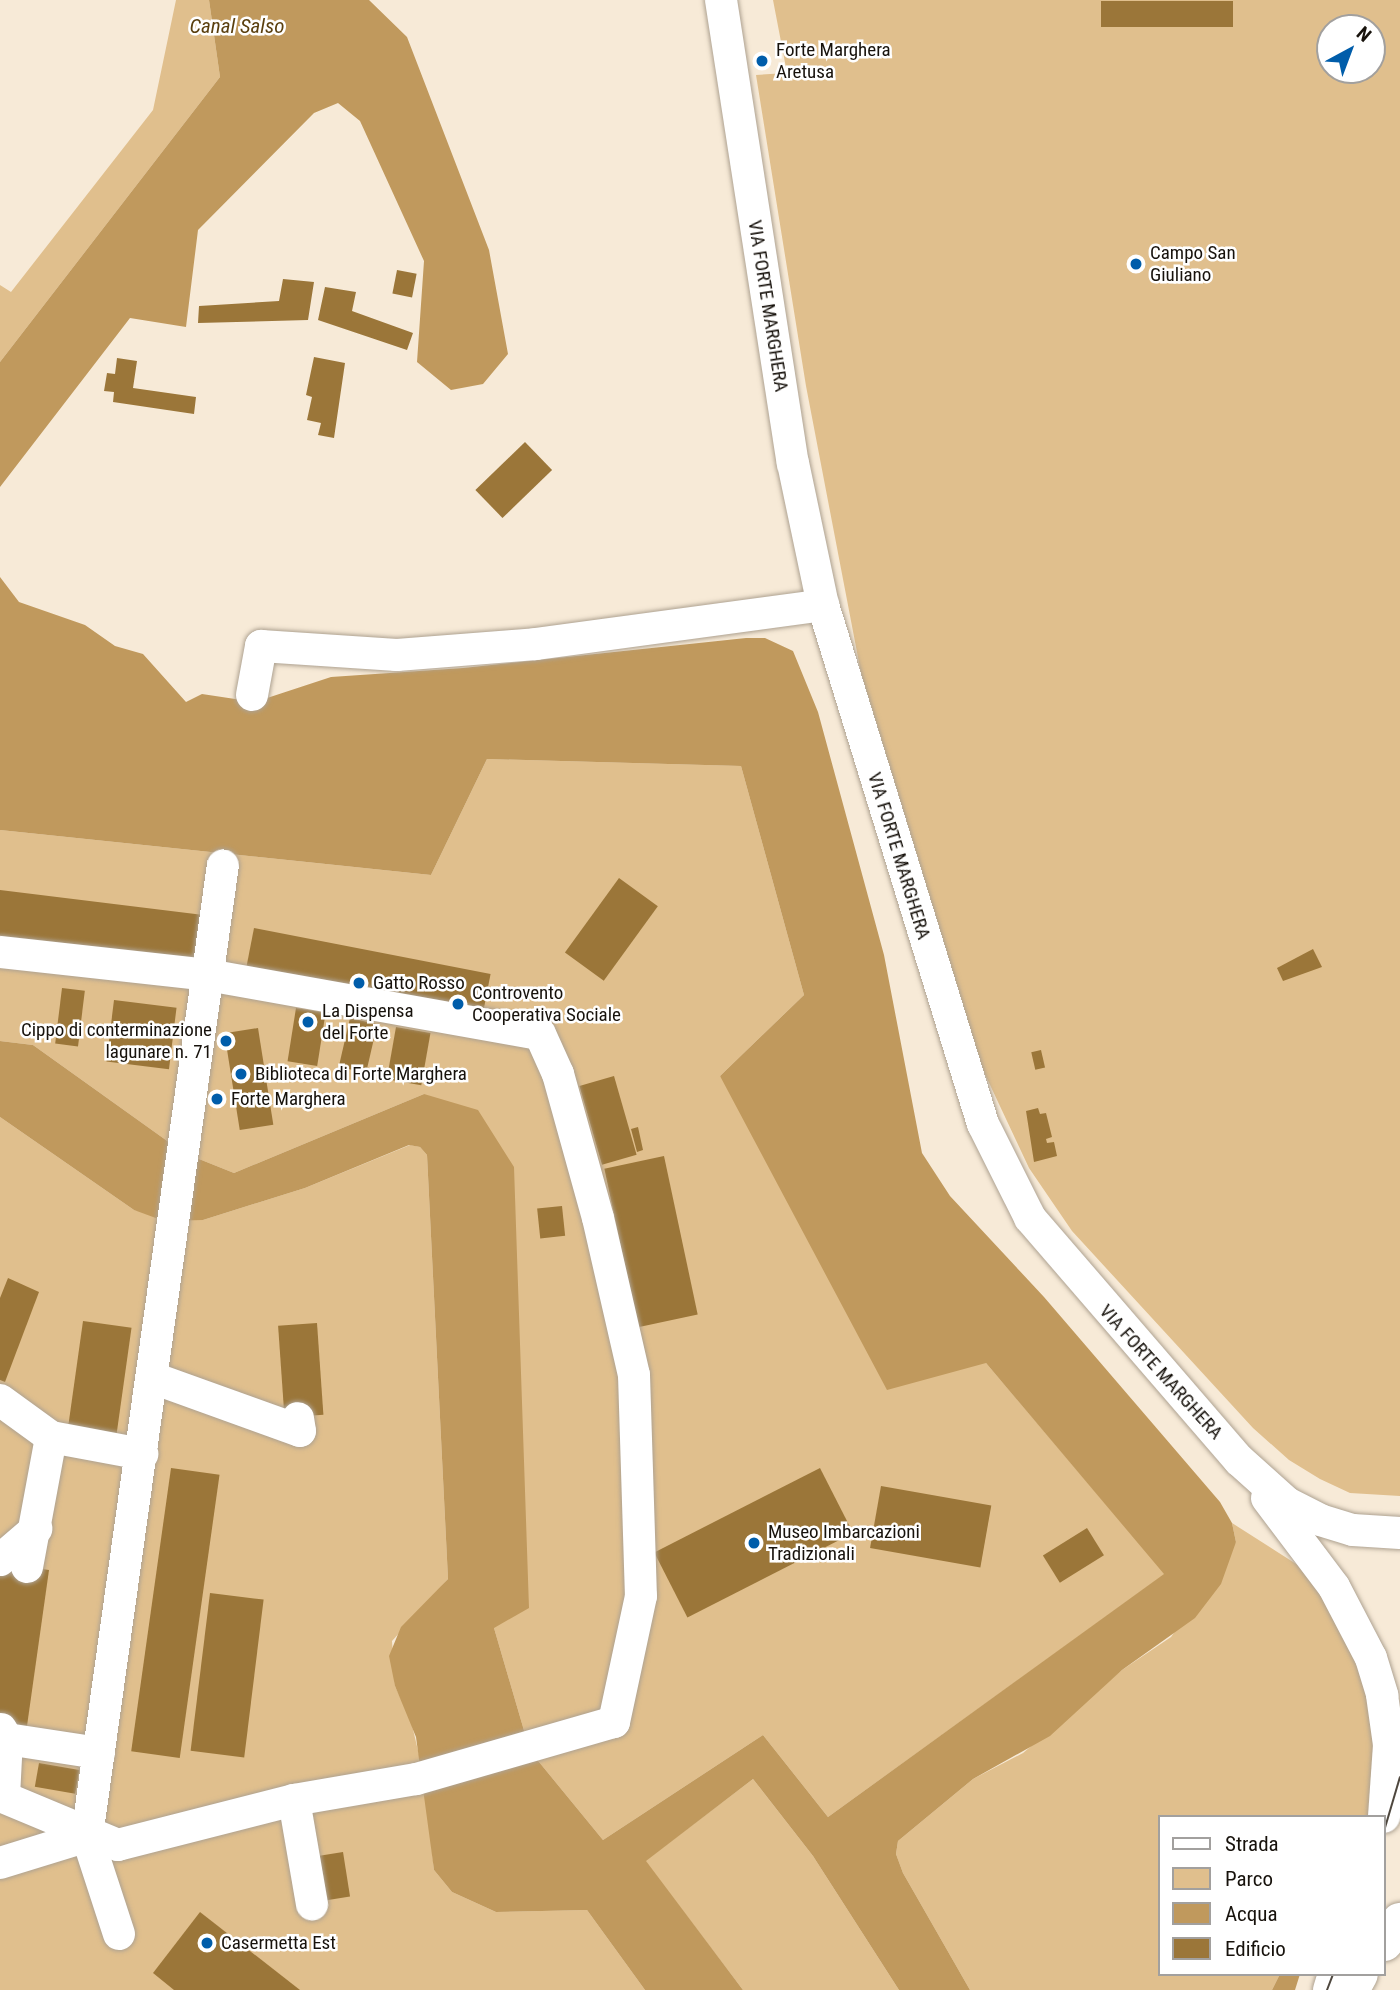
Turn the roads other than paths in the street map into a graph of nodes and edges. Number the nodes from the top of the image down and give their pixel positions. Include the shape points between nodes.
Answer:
1 (721, 0) edge
2 (823, 605) junction
3 (252, 695) dead end
4 (223, 865) dead end
5 (0, 953) edge
6 (208, 975) junction
7 (153, 1378) junction
8 (0, 1400) edge
9 (298, 1418) dead end
10 (51, 1437) junction
11 (142, 1454) junction
12 (1239, 1460) junction
13 (1396, 1532) edge
14 (14, 1563) edge
15 (3, 1735) edge
16 (99, 1753) junction
17 (2, 1797) edge
18 (294, 1800) junction
19 (1384, 1815) edge
20 (87, 1836) junction
21 (0, 1863) edge
22 (312, 1904) dead end
23 (1400, 1922) edge
24 (119, 1934) dead end
25 (1386, 1940) edge

1 - 2 street, VIA FORTE MARGHERA via 793,463
2 - 3 street via 536,644 397,655 261,646
2 - 12 street, VIA FORTE MARGHERA via 969,1083 1013,1189 1083,1284
4 - 6 street
5 - 6 street
6 - 7 street
6 - 18 street via 540,1034 558,1074 598,1218 634,1375 641,1596 614,1722 415,1779
7 - 9 street via 300,1431
7 - 11 street
8 - 10 street
10 - 11 street
10 - 14 street via 36,1529
11 - 16 street
12 - 13 street, VIA FORTE MARGHERA via 1301,1511 1353,1530
12 - 19 street via 1334,1587 1360,1632 1387,1718
15 - 16 street
15 - 17 street
16 - 20 street
17 - 20 street
18 - 20 street via 118,1845
18 - 22 street
20 - 21 street
20 - 24 street
23 - 25 main road

